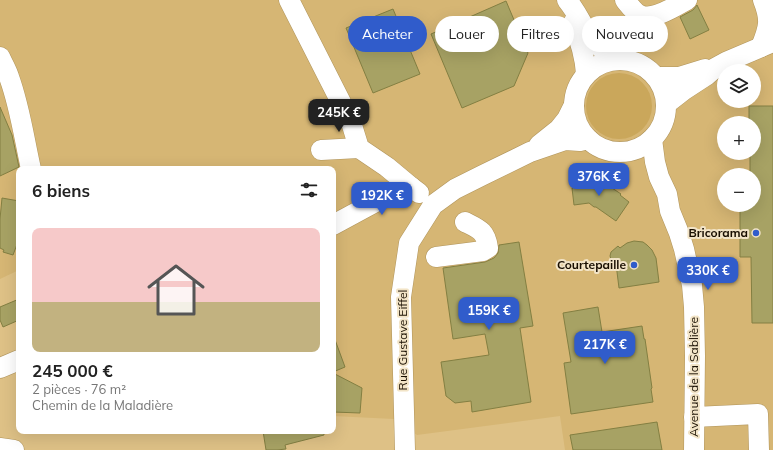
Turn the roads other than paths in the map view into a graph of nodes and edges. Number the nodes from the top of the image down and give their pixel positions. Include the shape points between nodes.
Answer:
1 (289, 0) edge
2 (567, 0) edge
3 (687, 0) edge
4 (763, 0) edge
5 (627, 1) edge
6 (767, 45) edge
7 (0, 57) edge
8 (615, 60) junction
9 (715, 68) junction
10 (586, 74) junction
11 (656, 77) junction
12 (666, 104) junction
13 (574, 105) junction
14 (652, 138) junction
15 (588, 139) junction
16 (359, 148) junction
17 (321, 150) dead end
18 (626, 151) junction
19 (530, 152) junction
20 (31, 166) edge
21 (411, 187) junction
22 (433, 205) junction
23 (670, 211) junction
24 (465, 222) dead end
25 (336, 223) edge
26 (436, 257) dead end
27 (16, 361) edge
28 (0, 368) edge
29 (694, 417) junction
30 (406, 450) edge
31 (694, 450) edge
32 (759, 450) edge

1 - 16 street via 352,122
2 - 8 street via 590,36
2 - 10 street via 568,11 581,43
3 - 5 street via 646,17 639,15
4 - 6 street via 767,11
6 - 9 street
7 - 20 street via 18,106
8 - 10 street via 604,62
8 - 11 street via 638,63
9 - 11 street via 679,77
9 - 12 street
10 - 13 street via 580,83
11 - 12 street via 663,90
12 - 14 street via 660,128
13 - 15 street via 580,129
13 - 19 street, Rue Gustave Eiffel via 559,129
14 - 18 street via 640,147
14 - 23 street, Avenue de la Sablière via 655,162 667,194
15 - 18 street via 612,151
15 - 19 street, Rue Gustave Eiffel via 565,140
16 - 17 street
16 - 21 street
18 - 23 street, Avenue de la Sablière via 648,175
19 - 22 street, Rue Gustave Eiffel via 456,190
21 - 22 street
21 - 25 street via 394,192
22 - 30 street, Rue Gustave Eiffel via 410,243 401,297
23 - 29 street, Avenue de la Sablière via 684,249 692,285
24 - 26 street via 480,230 487,239 488,248 483,251
27 - 28 street
29 - 31 street, Avenue de la Sablière
29 - 32 street via 758,414

